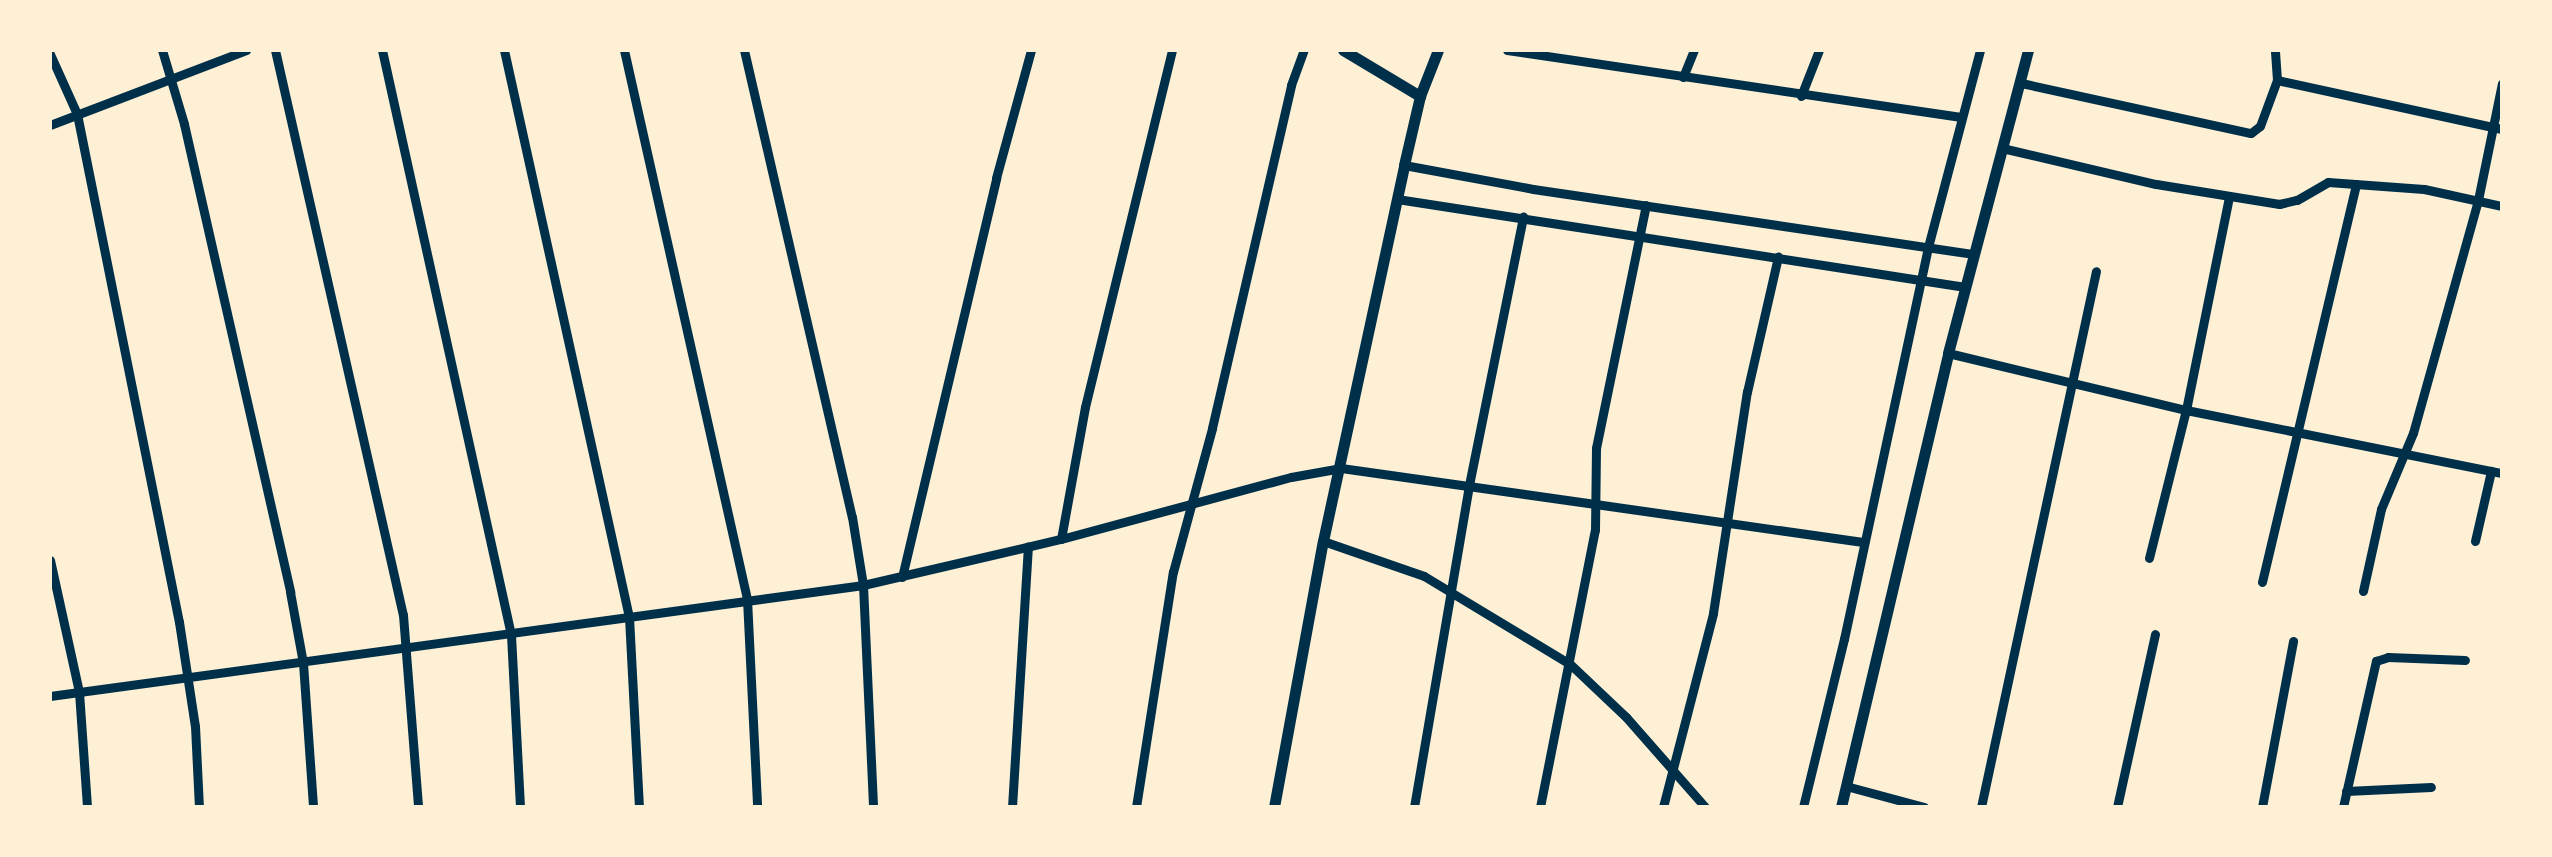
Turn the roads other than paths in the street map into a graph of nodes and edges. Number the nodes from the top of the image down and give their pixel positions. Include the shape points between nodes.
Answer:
1 (162, 50) edge
2 (246, 50) edge
3 (275, 50) edge
4 (382, 50) edge
5 (504, 50) edge
6 (624, 50) edge
7 (744, 50) edge
8 (1032, 50) edge
9 (1172, 50) edge
10 (1304, 50) edge
11 (1342, 50) edge
12 (1438, 50) edge
13 (1506, 50) edge
14 (1694, 50) edge
15 (1819, 50) edge
16 (1980, 50) edge
17 (2028, 50) edge
18 (2275, 50) edge
19 (50, 54) edge
20 (1563, 54) edge
21 (1683, 78) junction
22 (172, 79) junction
23 (2277, 80) junction
24 (2021, 83) junction
25 (2502, 84) edge
26 (1420, 96) junction
27 (1801, 96) junction
28 (77, 114) junction
29 (1961, 117) junction
30 (50, 125) edge
31 (2497, 128) edge
32 (2002, 148) junction
33 (1404, 165) junction
34 (2356, 184) junction
35 (2229, 197) junction
36 (1397, 199) junction
37 (2478, 200) junction
38 (1646, 205) junction
39 (2502, 206) edge
40 (1523, 216) junction
41 (1641, 236) junction
42 (1928, 247) junction
43 (1972, 254) junction
44 (1778, 257) junction
45 (2096, 271) dead end
46 (1920, 282) junction
47 (1965, 287) junction
48 (1948, 353) junction
49 (2071, 382) junction
50 (2186, 410) junction
51 (2296, 432) junction
52 (2405, 454) junction
53 (1341, 468) junction
54 (2496, 472) edge
55 (1470, 485) junction
56 (1189, 505) junction
57 (1595, 507) junction
58 (1728, 523) junction
59 (1061, 539) junction
60 (1323, 541) junction
61 (2475, 541) dead end
62 (1863, 542) junction
63 (1028, 546) junction
64 (2149, 558) dead end
65 (50, 560) edge
66 (902, 577) junction
67 (2262, 582) dead end
68 (864, 585) junction
69 (2363, 590) dead end
70 (1450, 592) junction
71 (747, 599) junction
72 (630, 618) junction
73 (2155, 634) dead end
74 (511, 635) junction
75 (2293, 641) dead end
76 (409, 649) junction
77 (2465, 660) dead end
78 (302, 662) junction
79 (1570, 664) junction
80 (190, 678) junction
81 (79, 692) junction
82 (50, 696) edge
83 (1672, 770) junction
84 (1846, 786) junction
85 (2431, 787) dead end
86 (2346, 791) junction
87 (88, 807) edge
88 (198, 807) edge
89 (313, 807) edge
90 (418, 807) edge
91 (520, 807) edge
92 (639, 807) edge
93 (756, 807) edge
94 (873, 807) edge
95 (1012, 807) edge
96 (1136, 807) edge
97 (1274, 807) edge
98 (1414, 807) edge
99 (1540, 807) edge
100 (1664, 807) edge
101 (1704, 807) edge
102 (1802, 807) edge
103 (1841, 807) edge
104 (1924, 807) edge
105 (1980, 807) edge
106 (2117, 807) edge
107 (2262, 807) edge
108 (2343, 807) edge

1 - 22 street
2 - 22 street
3 - 76 street
4 - 74 street
5 - 72 street
6 - 71 street
7 - 68 street
8 - 66 street
9 - 59 street via 1085,408
10 - 56 street
11 - 26 street
12 - 26 street
13 - 20 street
14 - 21 street
15 - 27 street
16 - 29 street
17 - 24 street
18 - 23 street
19 - 28 street
20 - 21 street
21 - 27 street
22 - 28 street
22 - 78 street
23 - 24 street via 2256,130 2244,134
23 - 31 street
24 - 32 street
25 - 31 street
26 - 33 street
27 - 29 street
28 - 30 street
28 - 80 street
29 - 42 street
31 - 37 street
32 - 35 street
32 - 43 street
33 - 36 street
33 - 38 street
34 - 35 street via 2324,183 2279,204
34 - 37 street
34 - 51 street
35 - 50 street
36 - 40 street
36 - 53 street
37 - 39 street
37 - 52 street
38 - 41 street
38 - 42 street
40 - 41 street
40 - 55 street
41 - 44 street
41 - 57 street via 1596,448
42 - 43 street
42 - 46 street
43 - 47 street
44 - 46 street
44 - 58 street via 1747,392
45 - 49 street
46 - 47 street
46 - 62 street
47 - 48 street
48 - 49 street
48 - 84 street
49 - 50 street
49 - 105 street
50 - 51 street
50 - 64 street
51 - 52 street
51 - 67 street
52 - 54 street
52 - 69 street via 2381,509
53 - 55 street
53 - 56 street
53 - 60 street
54 - 61 street
55 - 57 street
55 - 70 street
56 - 59 street
56 - 96 street
57 - 58 street
57 - 79 street
58 - 62 street
58 - 83 street via 1713,613
59 - 63 street
60 - 70 street via 1397,565
60 - 97 street
62 - 102 street
63 - 66 street
63 - 95 street
65 - 81 street
66 - 68 street
68 - 71 street
68 - 94 street
70 - 79 street
70 - 98 street
71 - 72 street
71 - 93 street
72 - 74 street
72 - 92 street
73 - 106 street
74 - 76 street
74 - 91 street
75 - 107 street
76 - 78 street
76 - 90 street
77 - 86 street via 2376,661
78 - 80 street
78 - 89 street
79 - 83 street
79 - 99 street
80 - 81 street
80 - 88 street
81 - 82 street
81 - 87 street
83 - 100 street
83 - 101 street
84 - 103 street
84 - 104 street
85 - 86 street
86 - 108 street

